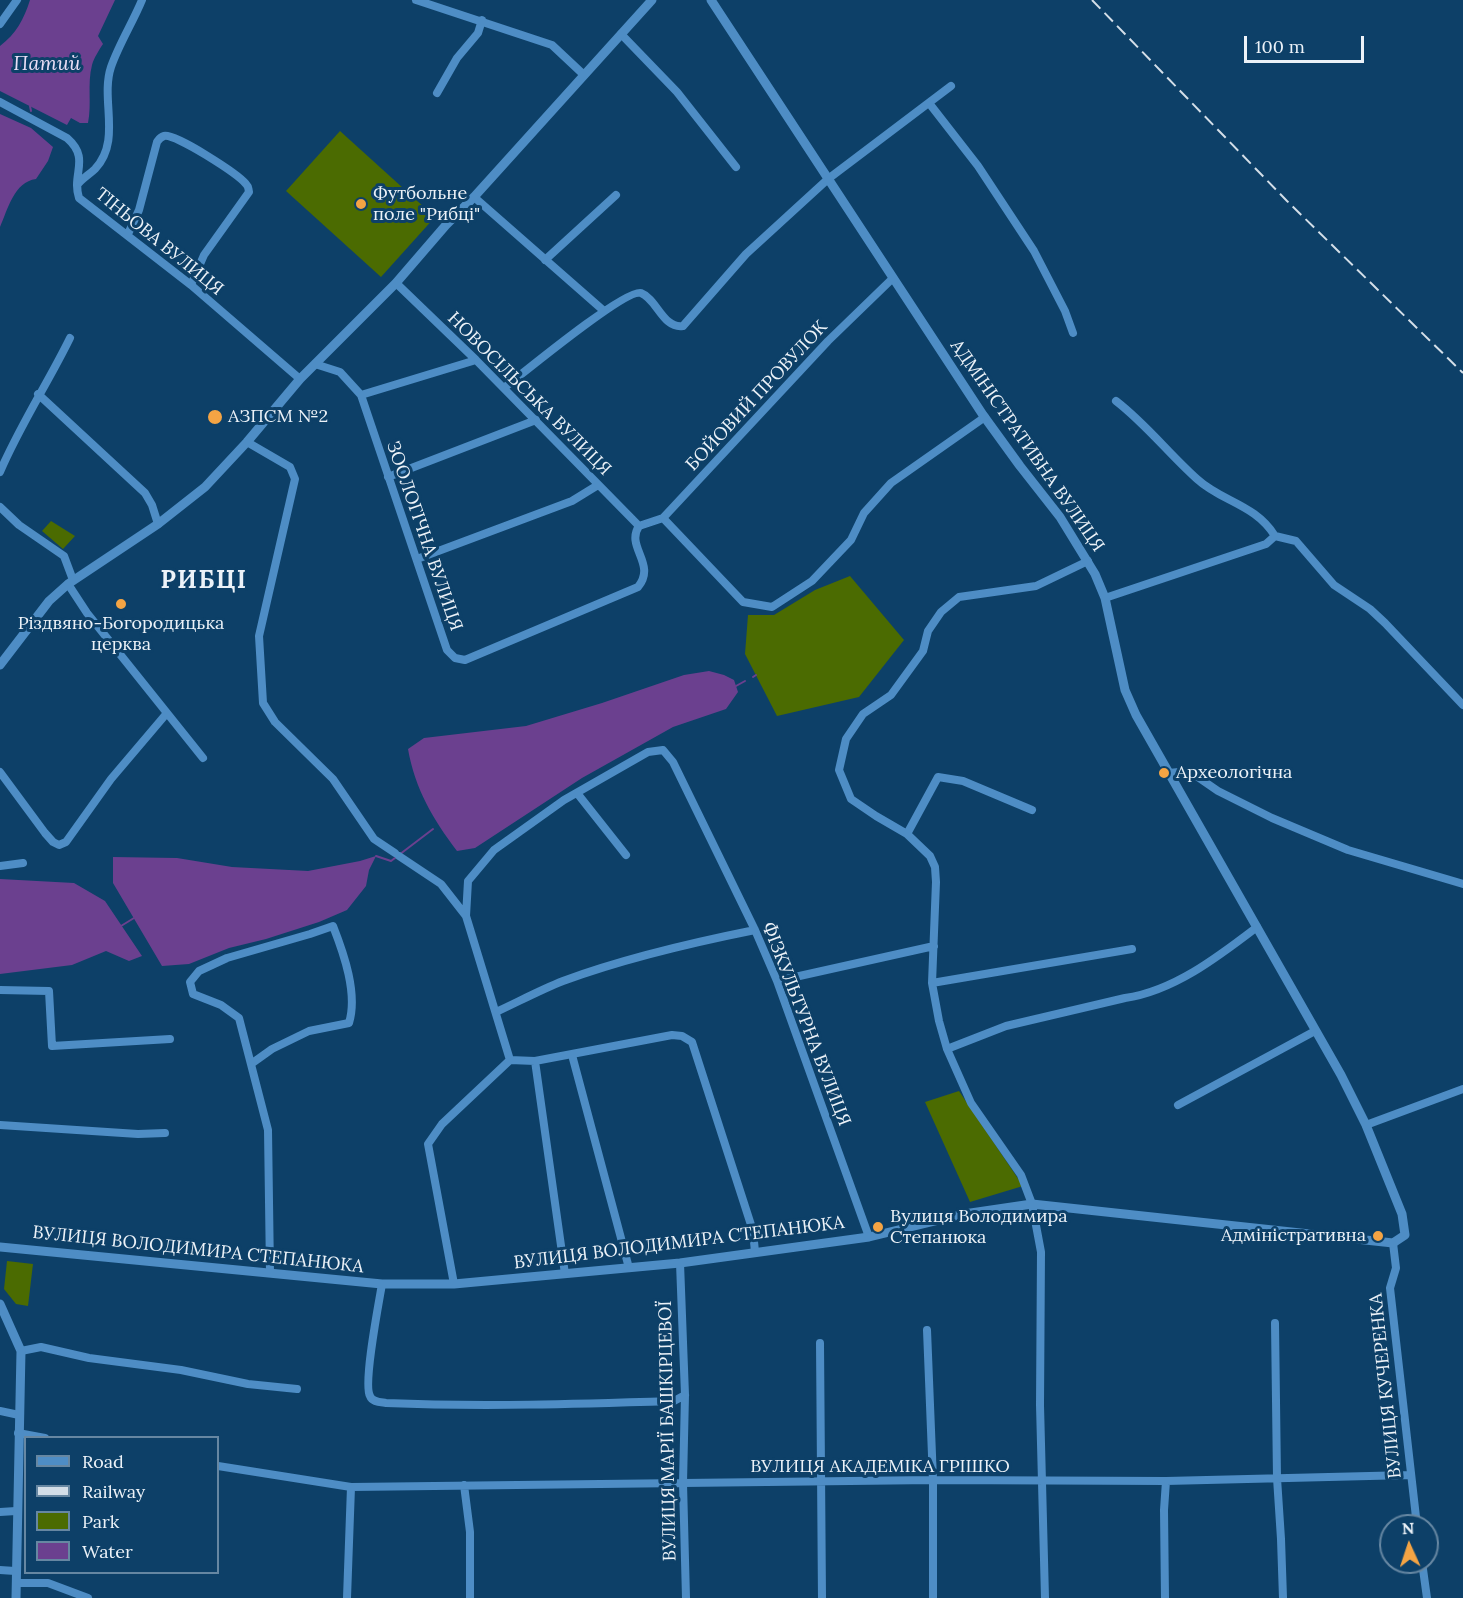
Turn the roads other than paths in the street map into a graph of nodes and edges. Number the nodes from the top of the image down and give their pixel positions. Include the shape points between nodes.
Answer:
1 (17, 0) edge
2 (142, 0) edge
3 (416, 0) edge
4 (652, 0) edge
5 (711, 0) edge
6 (482, 20) junction
7 (0, 24) edge
8 (621, 34) junction
9 (584, 75) junction
10 (951, 86) dead end
11 (437, 93) dead end
12 (0, 102) edge
13 (929, 103) junction
14 (736, 167) dead end
15 (828, 179) junction
16 (78, 184) junction
17 (616, 195) dead end
18 (474, 197) junction
19 (128, 234) junction
20 (545, 260) junction
21 (892, 279) junction
22 (396, 283) junction
23 (191, 285) junction
24 (604, 311) junction
25 (1073, 333) dead end
26 (70, 338) dead end
27 (476, 360) junction
28 (315, 364) junction
29 (300, 379) junction
30 (504, 388) junction
31 (38, 394) junction
32 (361, 395) junction
33 (1116, 401) dead end
34 (985, 417) junction
35 (536, 420) junction
36 (247, 442) junction
37 (0, 472) edge
38 (388, 477) junction
39 (598, 485) junction
40 (0, 507) edge
41 (663, 518) junction
42 (158, 524) junction
43 (639, 526) junction
44 (1275, 536) junction
45 (417, 559) junction
46 (1088, 561) junction
47 (71, 582) junction
48 (1105, 598) junction
49 (0, 665) edge
50 (1463, 705) edge
51 (167, 713) junction
52 (203, 758) dead end
53 (0, 772) edge
54 (1169, 773) junction
55 (577, 793) junction
56 (1032, 810) dead end
57 (907, 834) junction
58 (626, 855) dead end
59 (23, 863) dead end
60 (0, 866) edge
61 (1463, 884) edge
62 (466, 916) junction
63 (1257, 927) junction
64 (755, 930) junction
65 (934, 946) junction
66 (1132, 949) dead end
67 (777, 981) junction
68 (932, 984) junction
69 (0, 990) edge
70 (496, 1012) junction
71 (1316, 1031) junction
72 (170, 1039) dead end
73 (946, 1049) junction
74 (572, 1054) junction
75 (510, 1060) junction
76 (535, 1061) junction
77 (251, 1064) junction
78 (1463, 1089) edge
79 (1178, 1105) dead end
80 (0, 1125) edge
81 (1366, 1125) junction
82 (165, 1133) dead end
83 (1032, 1204) junction
84 (869, 1237) junction
85 (1393, 1243) junction
86 (0, 1247) edge
87 (755, 1252) junction
88 (680, 1263) junction
89 (629, 1268) junction
90 (270, 1272) junction
91 (565, 1274) junction
92 (382, 1284) junction
93 (454, 1284) junction
94 (0, 1304) edge
95 (1275, 1323) dead end
96 (927, 1330) dead end
97 (820, 1343) dead end
98 (21, 1351) junction
99 (297, 1389) dead end
100 (685, 1395) junction
101 (0, 1411) edge
102 (19, 1415) junction
103 (18, 1433) junction
104 (38, 1436) edge
105 (219, 1466) edge
106 (1410, 1475) junction
107 (1276, 1478) junction
108 (933, 1480) junction
109 (1044, 1481) junction
110 (1166, 1481) junction
111 (821, 1482) junction
112 (683, 1483) junction
113 (464, 1485) junction
114 (351, 1487) junction
115 (16, 1511) junction
116 (0, 1512) edge
117 (1415, 1514) edge
118 (0, 1570) edge
119 (15, 1571) junction
120 (1424, 1574) edge
121 (16, 1583) junction
122 (16, 1598) edge
123 (88, 1598) edge
124 (347, 1598) edge
125 (470, 1598) edge
126 (686, 1598) edge
127 (822, 1598) edge
128 (933, 1598) edge
129 (1045, 1598) edge
130 (1165, 1598) edge
131 (1283, 1598) edge
132 (1427, 1598) edge

1 - 7 street
2 - 16 street via 111,67 106,90 108,142 96,168
3 - 6 street
4 - 8 street
5 - 15 street, АДМІНІСТРАТИВНА ВУЛИЦЯ
6 - 9 street via 552,45
6 - 11 street via 478,33 457,58
8 - 9 street
8 - 14 street via 676,92
9 - 18 street
10 - 13 street
12 - 16 street, ТІНЬОВА ВУЛИЦЯ via 76,146 80,158
13 - 15 street
13 - 25 street via 978,166 1034,251
15 - 21 street, АДМІНІСТРАТИВНА ВУЛИЦЯ
15 - 24 street via 746,254 683,326 670,322 638,293
16 - 19 street, ТІНЬОВА ВУЛИЦЯ via 80,198
17 - 20 street
18 - 20 street
18 - 22 street
19 - 23 street, ТІНЬОВА ВУЛИЦЯ
19 - 23 street via 162,136 206,154 241,179 249,192 204,255
20 - 24 street
21 - 34 street, АДМІНІСТРАТИВНА ВУЛИЦЯ
21 - 41 street, БОЙОВИЙ ПРОВУЛОК via 828,341
22 - 27 street, НОВОСІЛЬСЬКА ВУЛИЦЯ
22 - 28 street
23 - 29 street, ТІНЬОВА ВУЛИЦЯ
24 - 30 street
26 - 31 street
27 - 30 street, НОВОСІЛЬСЬКА ВУЛИЦЯ
27 - 32 street
28 - 29 street
28 - 32 street, ЗООЛОГІЧНА ВУЛИЦЯ via 340,372
29 - 36 street
30 - 35 street, НОВОСІЛЬСЬКА ВУЛИЦЯ
31 - 37 street
31 - 42 street via 144,493
32 - 38 street, ЗООЛОГІЧНА ВУЛИЦЯ
33 - 44 street via 1197,480 1259,516
34 - 41 street via 891,483 864,513 851,540 812,581 772,607 743,602
34 - 46 street, АДМІНІСТРАТИВНА ВУЛИЦЯ
35 - 38 street
35 - 39 street, НОВОСІЛЬСЬКА ВУЛИЦЯ
36 - 42 street via 205,487
36 - 62 street via 290,467 296,479 259,636 263,703 274,722 333,779 374,839 441,884
38 - 45 street, ЗООЛОГІЧНА ВУЛИЦЯ
39 - 43 street, НОВОСІЛЬСЬКА ВУЛИЦЯ
39 - 45 street via 572,501
40 - 47 street via 64,556
41 - 43 street, БОЙОВИЙ ПРОВУЛОК
42 - 47 street
43 - 45 street, ЗООЛОГІЧНА ВУЛИЦЯ via 635,540 645,573 638,587 465,660 455,658 447,650
44 - 48 street via 1266,544
44 - 50 street via 1296,541 1334,585 1370,609
46 - 48 street, АДМІНІСТРАТИВНА ВУЛИЦЯ
46 - 57 street via 1036,586 959,597 941,612 928,632 923,651 891,695 863,714 846,739 839,770 851,799
47 - 49 street via 49,602
47 - 51 street via 87,613
48 - 54 street, АДМІНІСТРАТИВНА ВУЛИЦЯ via 1125,690
51 - 52 street
51 - 53 street via 66,842 58,845
54 - 61 street via 1189,771 1218,791 1272,818 1348,850
54 - 63 street, АДМІНІСТРАТИВНА ВУЛИЦЯ
55 - 58 street
55 - 62 street via 494,850 468,881
55 - 64 street, ФІЗКУЛЬТУРНА ВУЛИЦЯ via 648,752 663,750 673,762
56 - 57 street via 963,781 938,777
57 - 65 street via 930,856 935,867
59 - 60 street
62 - 70 street
63 - 71 street, АДМІНІСТРАТИВНА ВУЛИЦЯ
63 - 73 street via 1212,962 1144,995 1006,1026
64 - 67 street, ФІЗКУЛЬТУРНА ВУЛИЦЯ
64 - 70 street via 613,965 561,982
65 - 67 street
65 - 68 street
66 - 68 street
67 - 84 street, ФІЗКУЛЬТУРНА ВУЛИЦЯ
68 - 73 street
69 - 72 street via 49,991 52,1046
70 - 75 street
71 - 79 street
71 - 81 street, АДМІНІСТРАТИВНА ВУЛИЦЯ
73 - 83 street via 971,1103 1021,1175
74 - 76 street
74 - 87 street via 672,1035 692,1042 753,1231
74 - 89 street
75 - 76 street
75 - 93 street via 442,1124 428,1144
76 - 91 street
77 - 77 street via 238,1018 221,1005 193,994 190,982 199,971 227,958 333,926 350,984 349,1023 309,1031 272,1048
77 - 90 street via 268,1130
78 - 81 street
80 - 82 street
81 - 85 street, АДМІНІСТРАТИВНА ВУЛИЦЯ via 1405,1224 1405,1235
83 - 84 street, ВУЛИЦЯ ВОЛОДИМИРА СТЕПАНЮКА via 964,1214
83 - 85 street, ВУЛИЦЯ ВОЛОДИМИРА СТЕПАНЮКА
83 - 109 street via 1041,1252 1040,1405
84 - 87 street, ВУЛИЦЯ ВОЛОДИМИРА СТЕПАНЮКА
85 - 106 street, ВУЛИЦЯ КУЧЕРЕНКА via 1396,1268 1390,1287
86 - 90 street, ВУЛИЦЯ ВОЛОДИМИРА СТЕПАНЮКА
87 - 88 street, ВУЛИЦЯ ВОЛОДИМИРА СТЕПАНЮКА
88 - 89 street, ВУЛИЦЯ ВОЛОДИМИРА СТЕПАНЮКА
88 - 100 street, ВУЛИЦЯ МАРІЇ БАШКІРЦЕВОЇ
89 - 91 street, ВУЛИЦЯ ВОЛОДИМИРА СТЕПАНЮКА
90 - 92 street, ВУЛИЦЯ ВОЛОДИМИРА СТЕПАНЮКА
91 - 93 street, ВУЛИЦЯ ВОЛОДИМИРА СТЕПАНЮКА
92 - 93 street, ВУЛИЦЯ ВОЛОДИМИРА СТЕПАНЮКА
92 - 100 street via 368,1390 375,1401 471,1406 674,1401
94 - 98 street
95 - 107 street
96 - 108 street
97 - 111 street
98 - 99 street via 41,1347 89,1358
98 - 102 street
100 - 112 street, ВУЛИЦЯ МАРІЇ БАШКІРЦЕВОЇ
101 - 102 street
102 - 103 street
103 - 104 street
103 - 115 street
105 - 114 street, ВУЛИЦЯ АКАДЕМІКА ГРІШКО
106 - 107 street, ВУЛИЦЯ АКАДЕМІКА ГРІШКО
106 - 117 street, ВУЛИЦЯ КУЧЕРЕНКА
107 - 110 street, ВУЛИЦЯ АКАДЕМІКА ГРІШКО
107 - 131 street
108 - 109 street, ВУЛИЦЯ АКАДЕМІКА ГРІШКО
108 - 111 street, ВУЛИЦЯ АКАДЕМІКА ГРІШКО
108 - 128 street
109 - 110 street, ВУЛИЦЯ АКАДЕМІКА ГРІШКО
109 - 129 street
110 - 130 street
111 - 112 street, ВУЛИЦЯ АКАДЕМІКА ГРІШКО
111 - 127 street
112 - 113 street, ВУЛИЦЯ АКАДЕМІКА ГРІШКО
112 - 126 street, ВУЛИЦЯ МАРІЇ БАШКІРЦЕВОЇ
113 - 114 street, ВУЛИЦЯ АКАДЕМІКА ГРІШКО
113 - 125 street via 470,1532
114 - 124 street
115 - 116 street
115 - 119 street
118 - 119 street
119 - 121 street
120 - 132 street
121 - 122 street
121 - 123 street via 48,1582

